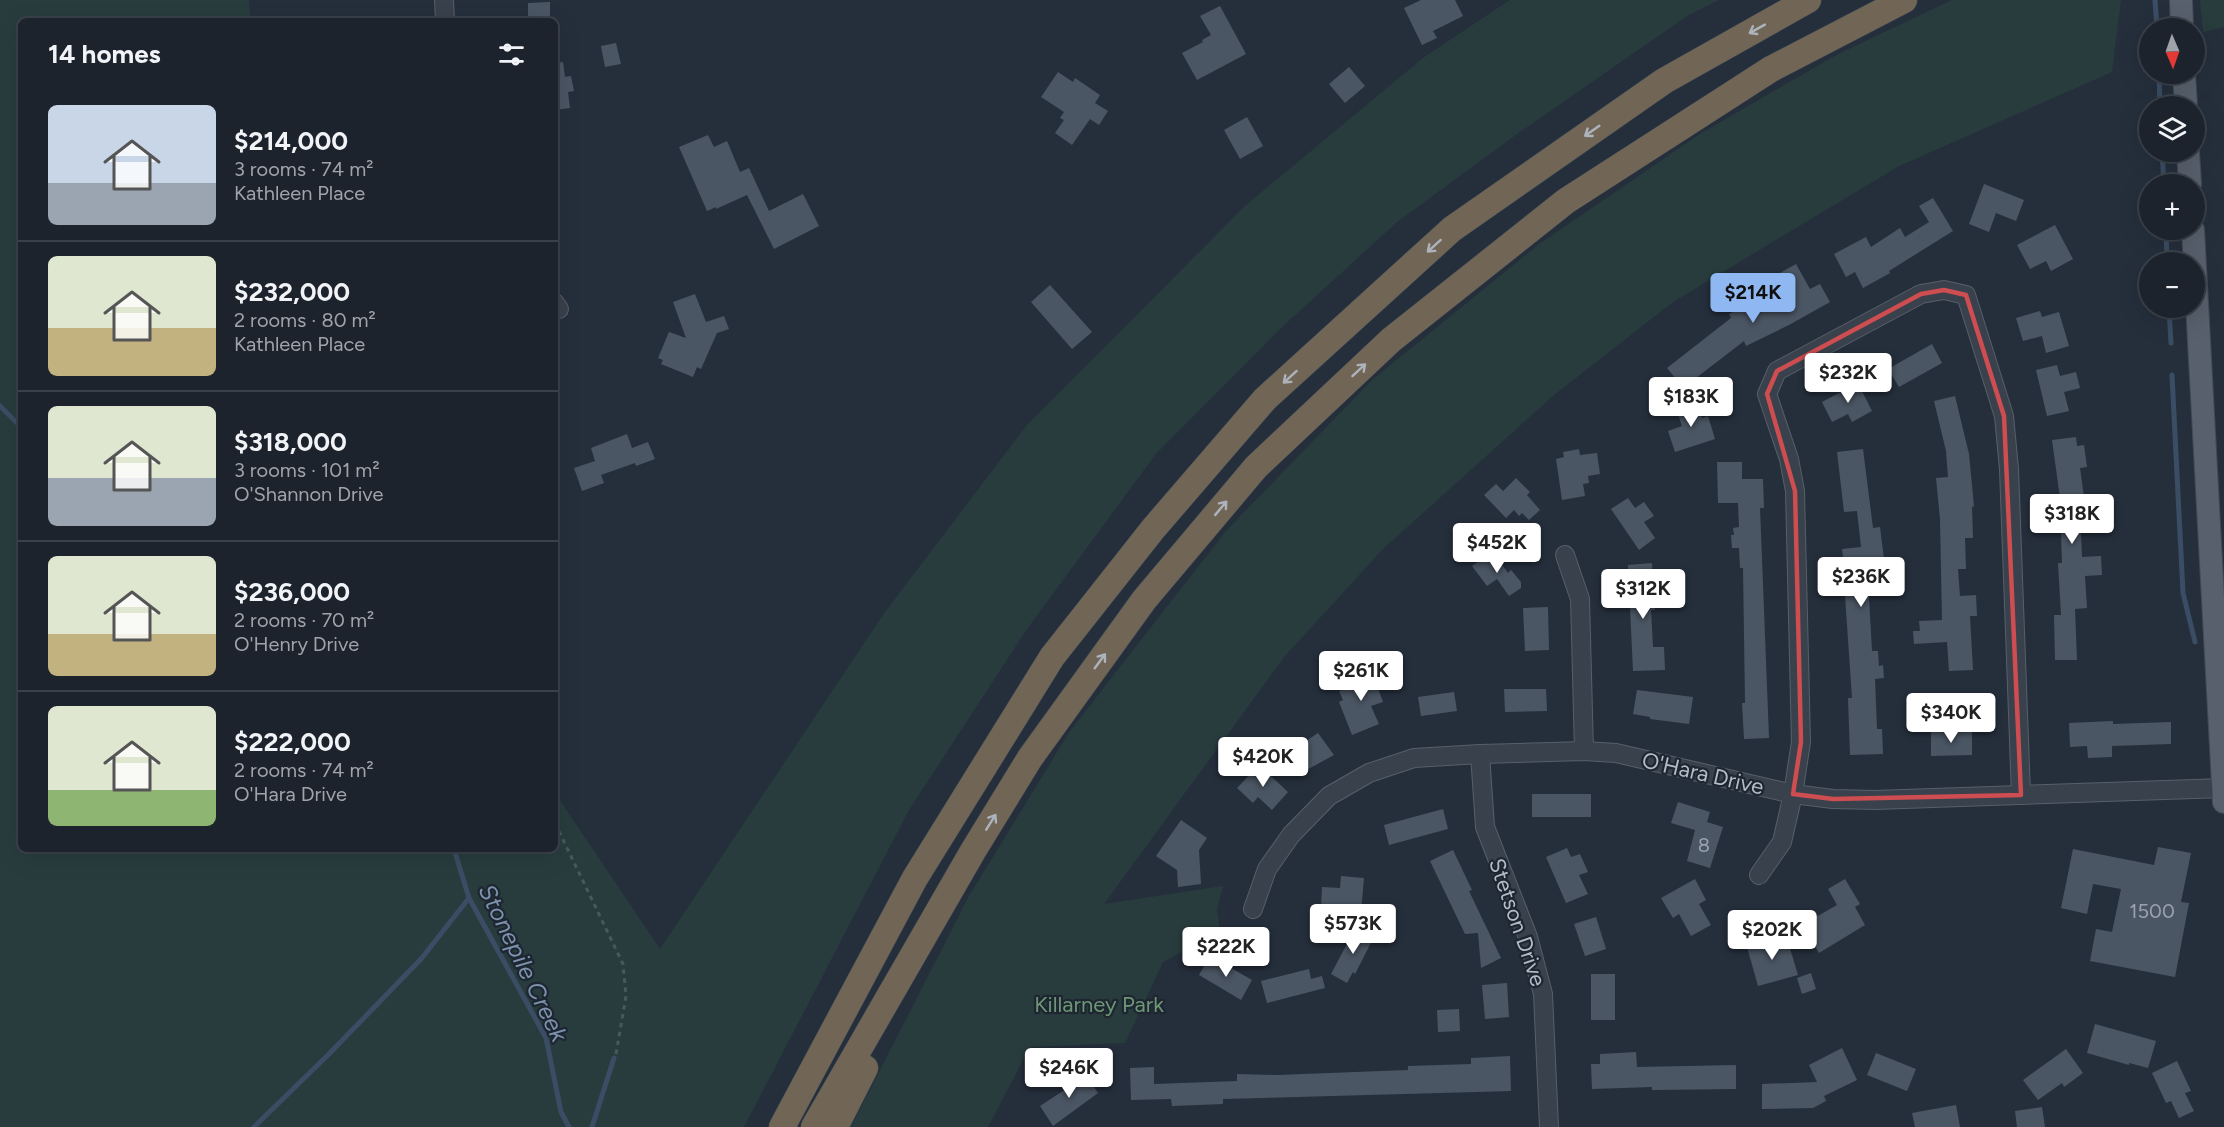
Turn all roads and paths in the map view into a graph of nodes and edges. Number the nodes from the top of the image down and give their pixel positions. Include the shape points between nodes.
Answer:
1 (444, 0) edge
2 (1808, 0) edge
3 (1904, 0) edge
4 (2181, 0) edge
5 (445, 18) edge
6 (2182, 18) edge
7 (2194, 240) edge
8 (1565, 555) dead end
9 (2219, 639) edge
10 (1584, 751) junction
11 (1480, 754) junction
12 (2224, 793) edge
13 (1793, 794) junction
14 (2021, 795) junction
15 (558, 829) edge
16 (973, 851) junction
17 (1759, 875) dead end
18 (1253, 909) dead end
19 (616, 1054) dead end
20 (782, 1127) edge
21 (814, 1127) edge
22 (835, 1127) edge
23 (1549, 1127) edge

1 - 5 street
2 -> 20 highway via 1664,81 1452,229 1266,399 1153,529 1052,657 915,878
16 -> 3 highway via 1030,758 1144,600 1256,467 1391,340 1566,201 1771,69
4 - 6 main road
7 - 9 main road
8 - 10 street via 1580,599
9 - 12 main road
10 - 11 street, O'Hara Drive
10 - 13 street, O'Hara Drive via 1616,753
11 - 18 street, O'Hara Drive via 1414,758 1369,772 1329,796 1291,835 1267,869
11 - 23 street, Stetson Drive via 1485,827 1528,937 1543,994
12 - 14 street, O'Hara Drive
13 - 14 street, O'Hara Drive via 1875,800
13 - 14 street via 1801,742 1795,491 1790,459 1767,394 1777,371 1921,294 1944,290 1966,295 2004,416
13 - 17 street via 1782,842
15 - 19 path via 623,964 626,996
16 - 21 highway
16 - 22 highway

